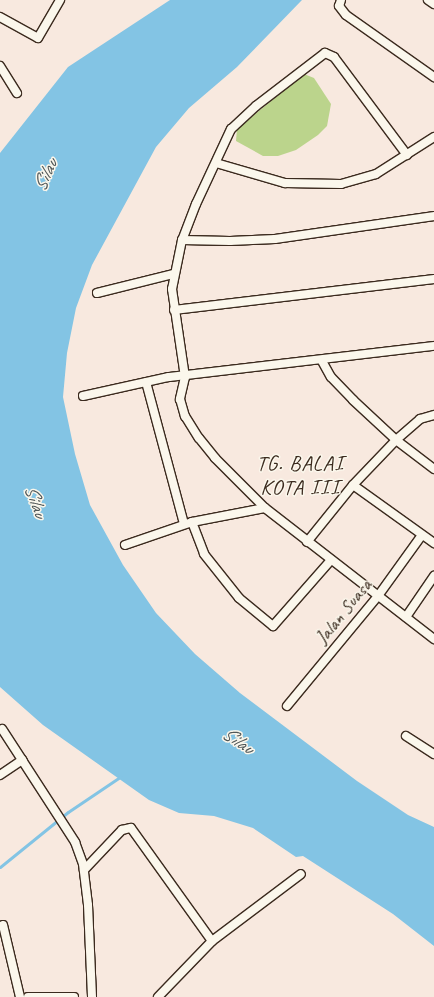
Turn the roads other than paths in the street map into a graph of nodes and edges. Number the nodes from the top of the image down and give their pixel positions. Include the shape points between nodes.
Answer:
1 (60, 0) edge
2 (341, 0) edge
3 (428, 0) edge
4 (434, 4) edge
5 (0, 17) edge
6 (0, 66) edge
7 (434, 77) edge
8 (17, 92) dead end
9 (434, 138) edge
10 (407, 155) junction
11 (216, 163) junction
12 (434, 216) edge
13 (182, 240) junction
14 (173, 274) junction
15 (434, 279) edge
16 (97, 292) dead end
17 (174, 310) junction
18 (434, 346) edge
19 (322, 362) junction
20 (185, 377) junction
21 (146, 382) junction
22 (83, 396) dead end
23 (434, 415) edge
24 (396, 440) junction
25 (434, 469) edge
26 (352, 485) junction
27 (265, 508) junction
28 (188, 523) junction
29 (422, 535) junction
30 (307, 542) junction
31 (434, 543) edge
32 (125, 545) dead end
33 (331, 560) junction
34 (434, 576) edge
35 (378, 596) junction
36 (406, 617) junction
37 (433, 637) edge
38 (288, 706) dead end
39 (2, 728) dead end
40 (406, 736) dead end
41 (434, 754) edge
42 (22, 760) junction
43 (0, 775) edge
44 (84, 870) junction
45 (301, 874) dead end
46 (3, 925) dead end
47 (212, 941) junction
48 (20, 997) edge
49 (28, 997) edge
50 (74, 997) edge
51 (92, 997) edge
52 (158, 997) edge

1 - 5 street via 38,38
2 - 7 street via 339,6 346,15
3 - 4 street
6 - 8 street
9 - 10 street
10 - 11 street via 365,178 326,185 285,183
10 - 11 street via 334,57 325,53 231,129
11 - 13 street
12 - 13 street via 276,239 230,242
13 - 14 street
14 - 16 street
14 - 17 street
15 - 17 street
17 - 20 street
18 - 19 street
19 - 20 street
19 - 24 street via 339,386
20 - 21 street
20 - 27 street via 180,399 189,421 215,458
21 - 22 street
21 - 28 street
23 - 24 street via 420,419
24 - 25 street
24 - 26 street
26 - 29 street
26 - 30 street
27 - 28 street
27 - 30 street
28 - 32 street
28 - 33 street via 209,561 239,598 273,626
29 - 31 street
29 - 35 street, Jalan Suasa
30 - 33 street
33 - 35 street
34 - 36 street
35 - 36 street
35 - 38 street, Jalan Suasa
36 - 37 street
39 - 42 street
40 - 41 street
42 - 43 street
42 - 44 street via 75,842
44 - 47 street via 122,830 131,828
44 - 51 street
45 - 47 street
46 - 48 street
47 - 52 street
49 - 50 street

